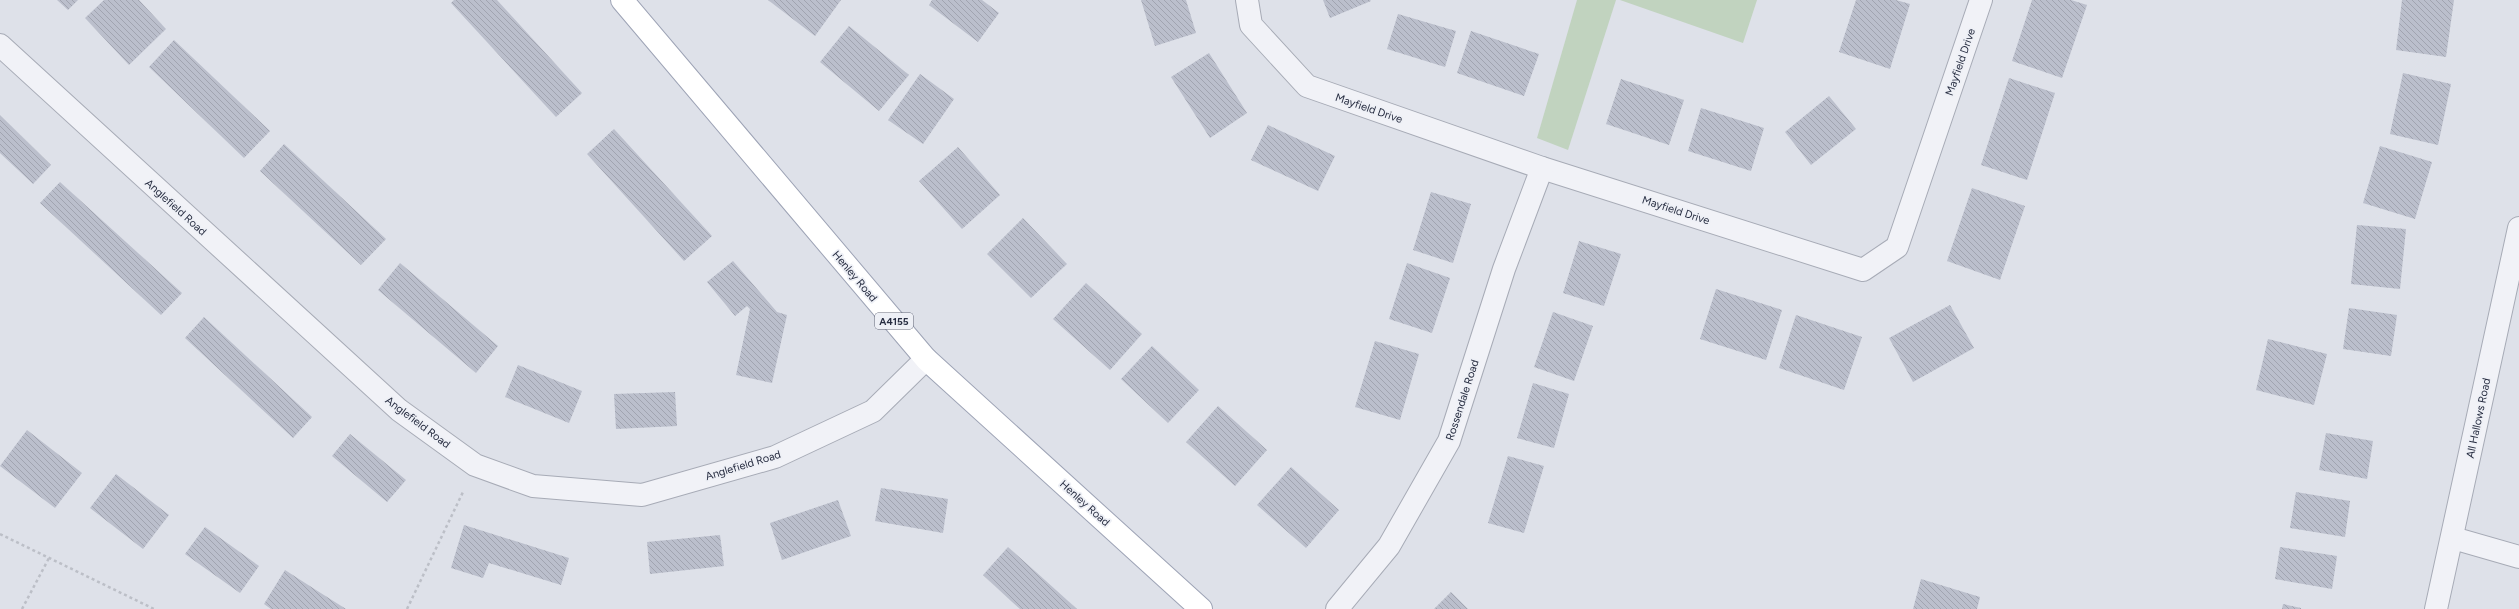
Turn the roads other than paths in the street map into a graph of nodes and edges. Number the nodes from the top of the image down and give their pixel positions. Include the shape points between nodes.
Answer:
1 (622, 0) edge
2 (1248, 0) edge
3 (1981, 0) edge
4 (0, 45) edge
5 (1542, 168) junction
6 (2519, 228) edge
7 (926, 359) junction
8 (2453, 538) junction
9 (2519, 557) edge
10 (1201, 609) edge
11 (1337, 609) edge
12 (2436, 609) edge

1 - 7 main road, Henley Road / A4155
2 - 5 street, Mayfield Drive via 1251,25 1307,86
3 - 5 street, Mayfield Drive via 1897,247 1863,270
4 - 7 street, Anglefield Road via 399,410 475,465 533,486 642,495 775,457 873,411
5 - 11 street, Rossendale Road via 1504,269 1449,441 1389,546
6 - 8 street, All Hallows Road
7 - 10 main road, Henley Road / A4155
8 - 9 street
8 - 12 street, All Hallows Road

